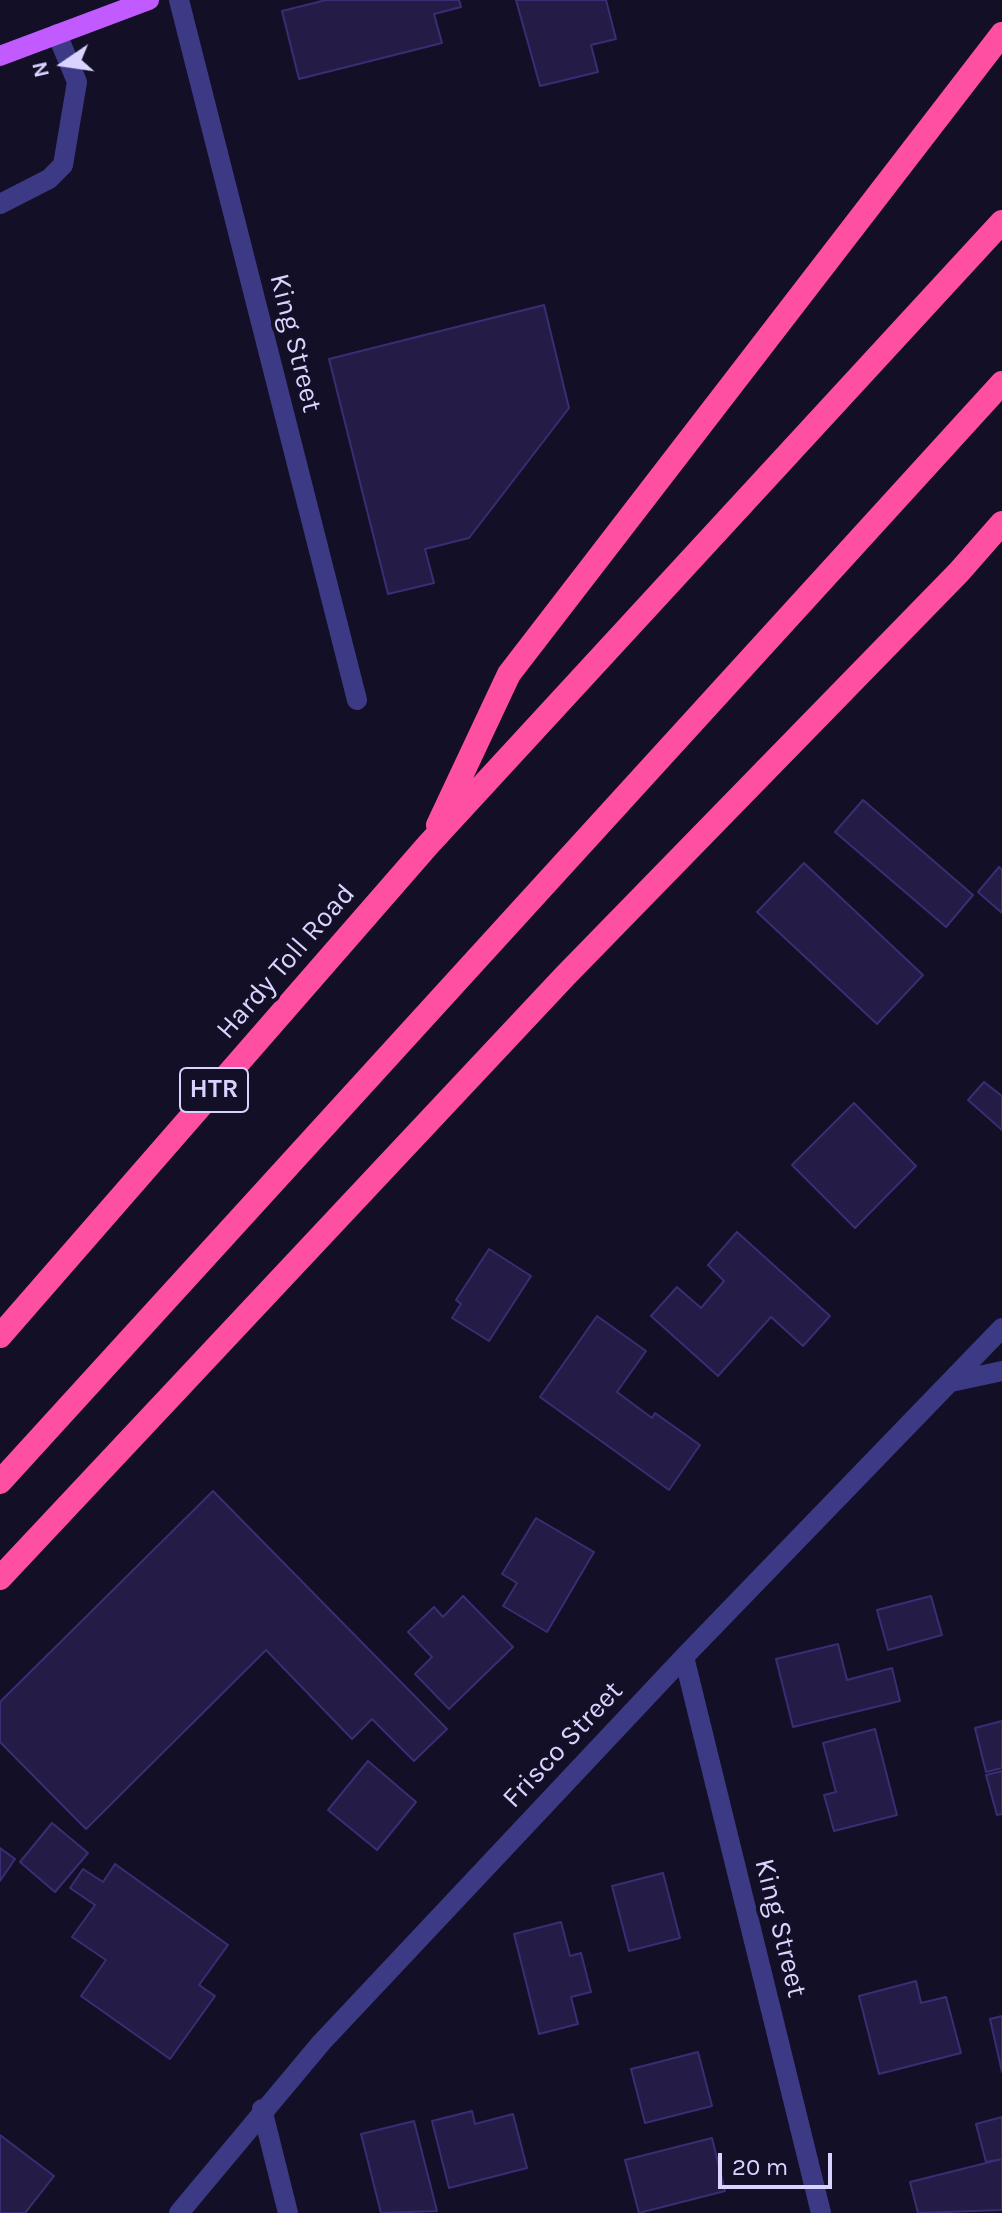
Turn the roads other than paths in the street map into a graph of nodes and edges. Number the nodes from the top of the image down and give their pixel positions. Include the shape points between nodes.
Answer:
1 (149, 0) edge
2 (179, 0) edge
3 (57, 34) junction
4 (997, 42) edge
5 (0, 56) edge
6 (0, 204) edge
7 (1002, 222) edge
8 (1002, 383) edge
9 (1002, 523) edge
10 (1002, 535) edge
11 (959, 572) junction
12 (357, 700) dead end
13 (428, 845) junction
14 (1002, 1328) edge
15 (0, 1336) edge
16 (1002, 1371) edge
17 (951, 1382) junction
18 (0, 1482) edge
19 (0, 1578) edge
20 (684, 1657) junction
21 (262, 2109) junction
22 (179, 2213) edge
23 (288, 2213) edge
24 (821, 2213) edge

1 - 3 main road
2 - 12 street, King Street
3 - 5 main road
3 - 6 street via 77,82 63,165 49,179
4 - 13 highway via 509,674
7 - 13 highway
8 - 18 highway
9 - 11 highway
10 - 11 highway
11 - 19 highway via 565,976
13 - 15 highway, Hardy Toll Road / HTR
14 - 17 street, Frisco Street
16 - 17 street
17 - 20 street, Frisco Street
20 - 21 street, Frisco Street
20 - 24 street, King Street
21 - 22 street, Frisco Street
21 - 23 street

